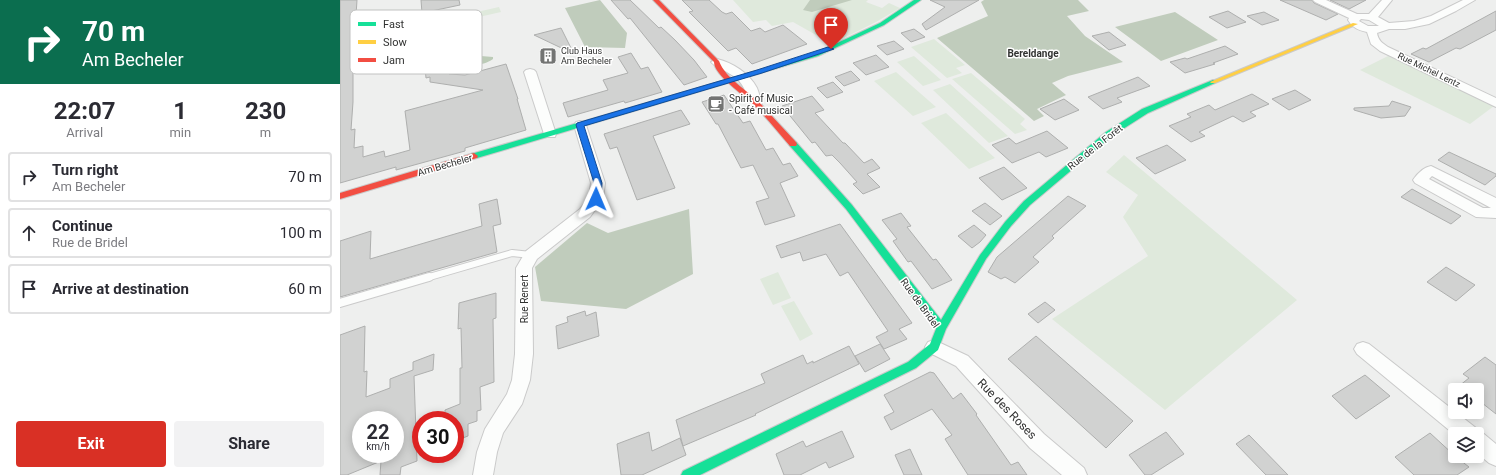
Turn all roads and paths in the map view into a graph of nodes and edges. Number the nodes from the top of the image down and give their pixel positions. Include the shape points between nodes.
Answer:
1 (656, 0) edge
2 (918, 0) edge
3 (1318, 0) edge
4 (1387, 0) edge
5 (1470, 0) edge
6 (1372, 17) junction
7 (1355, 20) junction
8 (1384, 25) junction
9 (1372, 30) junction
10 (717, 62) junction
11 (530, 72) dead end
12 (742, 77) junction
13 (730, 81) junction
14 (756, 103) junction
15 (1496, 103) edge
16 (580, 125) junction
17 (550, 134) junction
18 (340, 196) edge
19 (1496, 204) edge
20 (1496, 213) edge
21 (531, 255) junction
22 (340, 303) edge
23 (941, 328) junction
24 (934, 347) junction
25 (1363, 350) dead end
26 (1460, 427) edge
27 (1484, 446) edge
28 (1496, 456) edge
29 (483, 475) edge
30 (687, 475) edge
31 (1077, 475) edge

1 - 10 street, Rue de Bridel
2 - 12 street via 892,19 845,43 816,55
3 - 7 street
4 - 6 street
5 - 8 street via 1436,18 1410,25
6 - 7 street
6 - 8 street
7 - 9 street
7 - 23 street, Rue de la Forêt via 1145,111 1109,134 1027,203 1008,224 983,257
8 - 9 street via 1384,28
9 - 15 street, Rue Michel Lentz via 1374,42 1384,49
10 - 12 street
10 - 13 street, Rue de Bridel via 717,66
11 - 17 street
12 - 13 street, Am Becheler
12 - 14 street, Rue de Bridel via 751,88
13 - 14 street, Rue de Bridel
13 - 16 street, Am Becheler
14 - 23 street, Rue de Bridel via 849,207
16 - 17 street, Am Becheler
16 - 21 street via 598,183 596,199 585,213
17 - 18 street, Am Becheler
19 - 20 street via 1432,170 1420,180 1481,212
21 - 22 lane via 512,252
21 - 29 street, Rue Renert via 524,268 524,354 521,380 515,398 495,429
23 - 24 street, Rue de Bridel
24 - 30 street via 912,365
24 - 31 street, Rue des Roses via 962,361 1037,441
25 - 26 street
27 - 28 street

